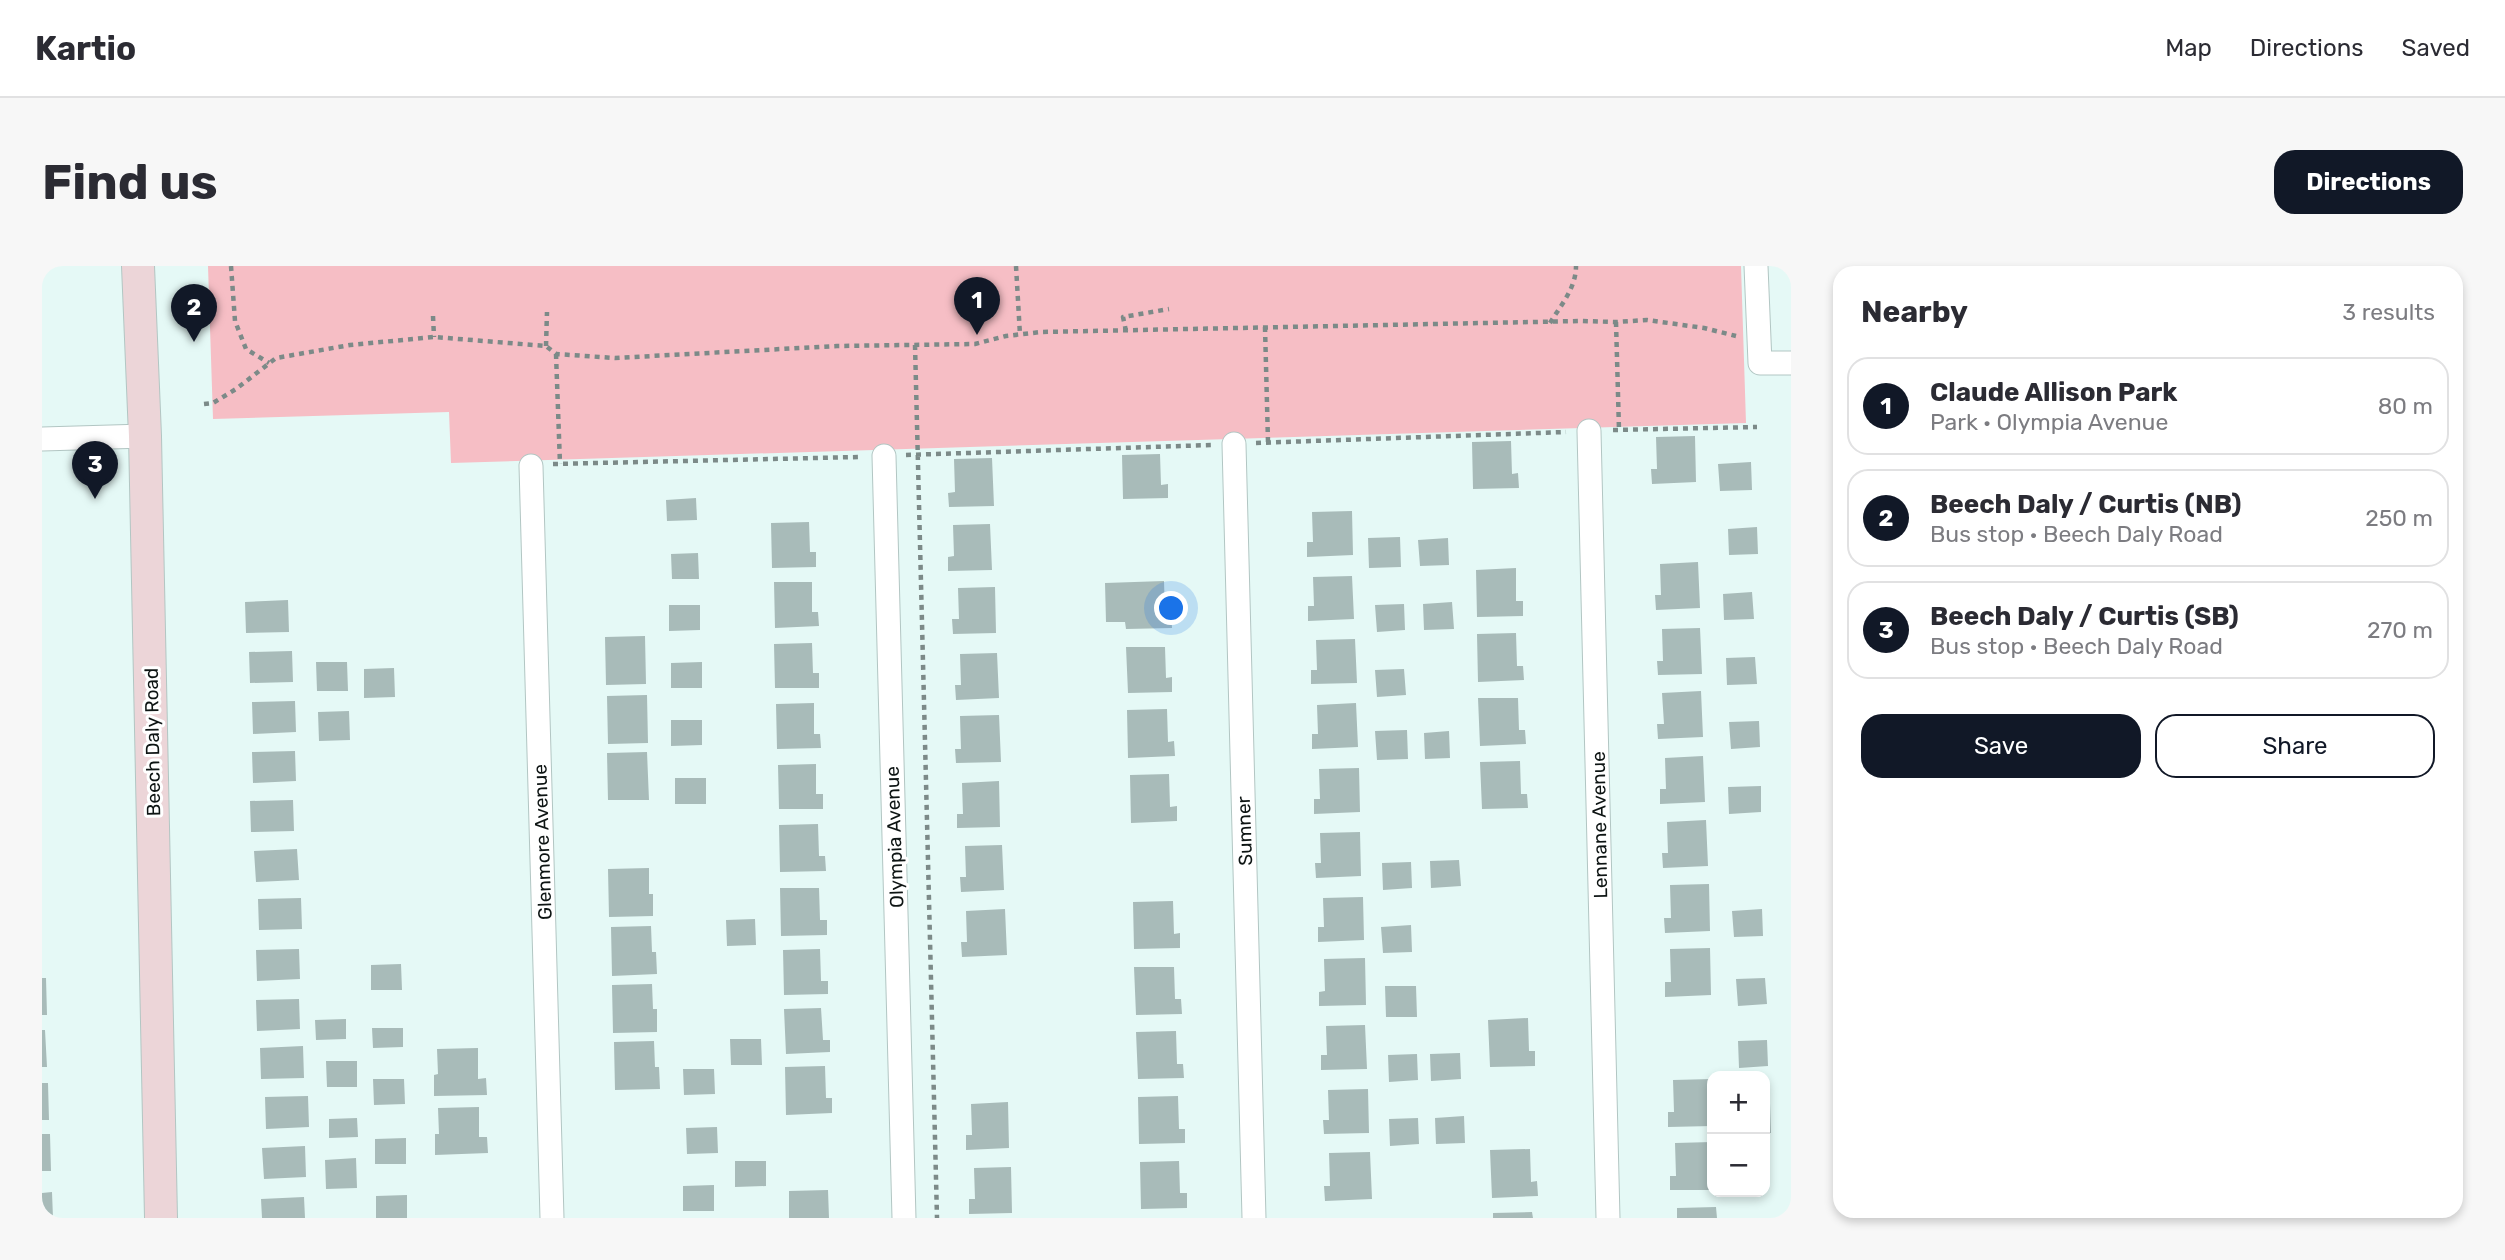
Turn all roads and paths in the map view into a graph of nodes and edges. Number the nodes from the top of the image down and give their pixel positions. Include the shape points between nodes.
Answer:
1 (138, 266) edge
2 (231, 266) edge
3 (1016, 266) edge
4 (1576, 266) edge
5 (1756, 266) edge
6 (1169, 309) dead end
7 (547, 312) dead end
8 (433, 316) dead end
9 (1616, 322) junction
10 (1550, 323) junction
11 (1265, 327) junction
12 (1126, 331) junction
13 (1020, 335) junction
14 (1737, 336) dead end
15 (434, 337) junction
16 (915, 345) junction
17 (546, 346) junction
18 (556, 354) junction
19 (269, 363) junction
20 (1791, 363) edge
21 (204, 404) dead end
22 (1757, 427) dead end
23 (1619, 430) junction
24 (1589, 431) junction
25 (145, 436) junction
26 (42, 439) edge
27 (1268, 442) junction
28 (1234, 444) junction
29 (916, 455) junction
30 (884, 456) junction
31 (531, 466) dead end
32 (161, 1218) edge
33 (552, 1218) edge
34 (904, 1218) edge
35 (937, 1218) edge
36 (1254, 1218) edge
37 (1608, 1218) edge

1 - 25 main road, Beech Daly Road
2 - 19 path via 235,321 246,349
3 - 13 path
4 - 10 path via 1570,292
5 - 20 street via 1760,363
6 - 12 path via 1124,317
7 - 17 path
8 - 15 path
9 - 10 path
9 - 14 path via 1647,320
9 - 23 path
10 - 11 path
11 - 12 path
11 - 27 path
12 - 13 path
13 - 16 path via 975,344
15 - 17 path
15 - 19 path via 351,345
16 - 18 path via 615,359
16 - 29 path
17 - 18 path
18 - 30 path via 563,463
19 - 21 path via 236,389
22 - 23 path
23 - 24 path
24 - 27 path
24 - 37 street, Lennane Avenue
25 - 26 street
25 - 32 main road, Beech Daly Road
27 - 28 path
28 - 29 path
28 - 36 street, Sumner
29 - 30 path
29 - 35 path
30 - 34 street, Olympia Avenue
31 - 33 street, Glenmore Avenue

